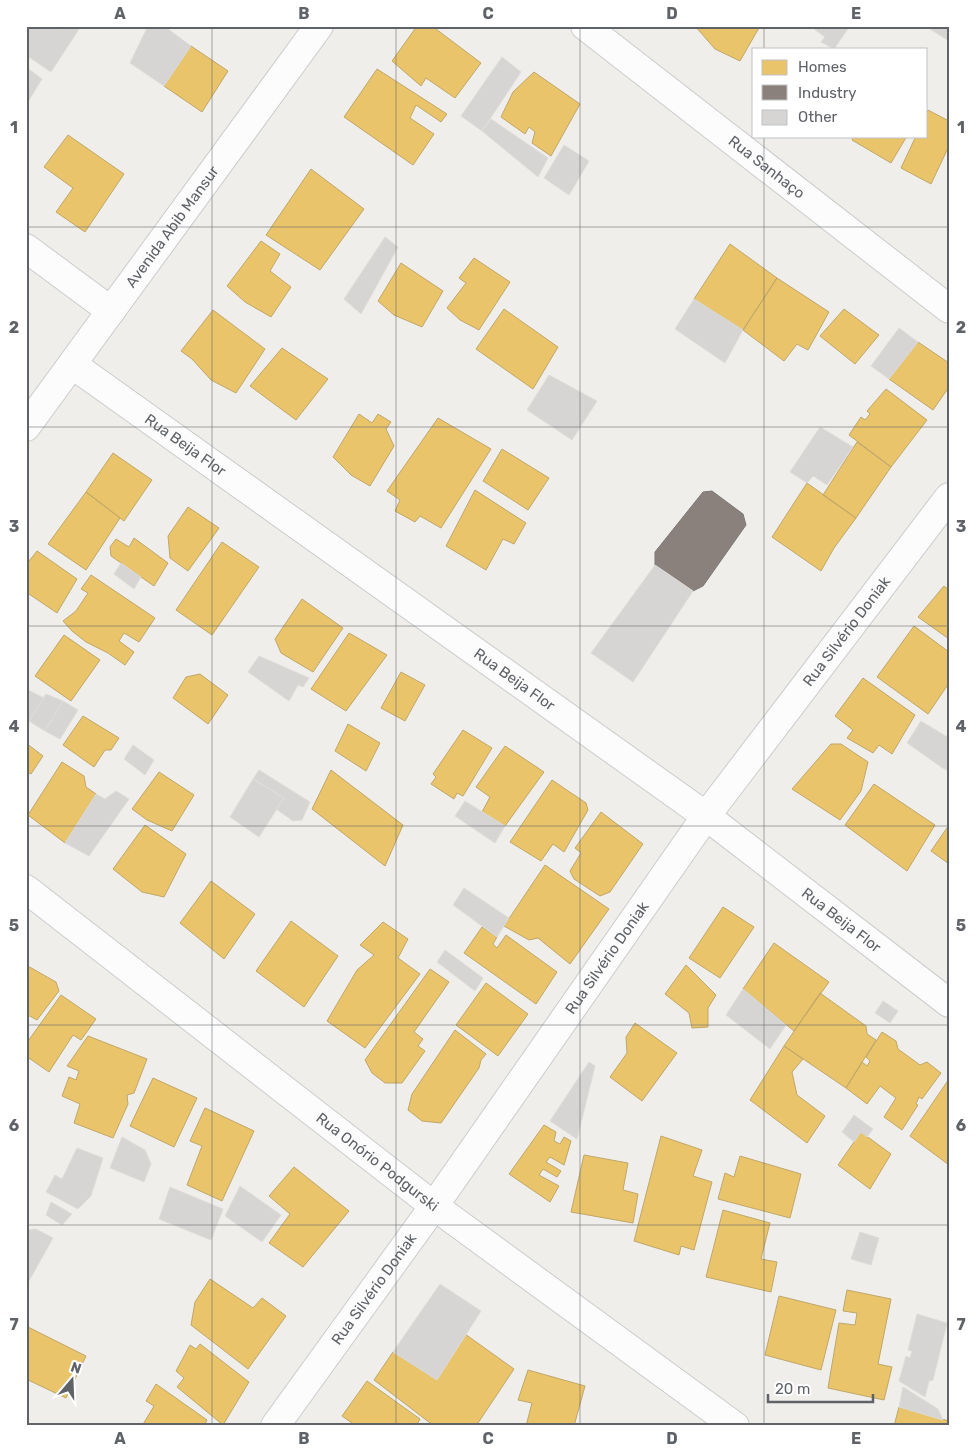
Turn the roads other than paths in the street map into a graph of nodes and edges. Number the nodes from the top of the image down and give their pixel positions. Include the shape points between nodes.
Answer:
1 (319, 26) edge
2 (585, 26) edge
3 (26, 248) edge
4 (949, 309) edge
5 (111, 311) junction
6 (73, 365) junction
7 (27, 424) edge
8 (949, 497) edge
9 (706, 816) junction
10 (26, 888) edge
11 (949, 1003) edge
12 (434, 1206) junction
13 (274, 1426) edge
14 (735, 1426) edge

1 - 5 street, Avenida Abib Mansur
2 - 4 street, Rua Sanhaço
3 - 5 street
5 - 6 street, Avenida Abib Mansur
6 - 7 street, Avenida Abib Mansur
6 - 9 street, Rua Beija Flor
8 - 9 street, Rua Silvério Doniak
9 - 11 street, Rua Beija Flor
9 - 12 street, Rua Silvério Doniak
10 - 12 street, Rua Onório Podgurski
12 - 13 street, Rua Silvério Doniak
12 - 14 street, Rua Onório Podgurski

